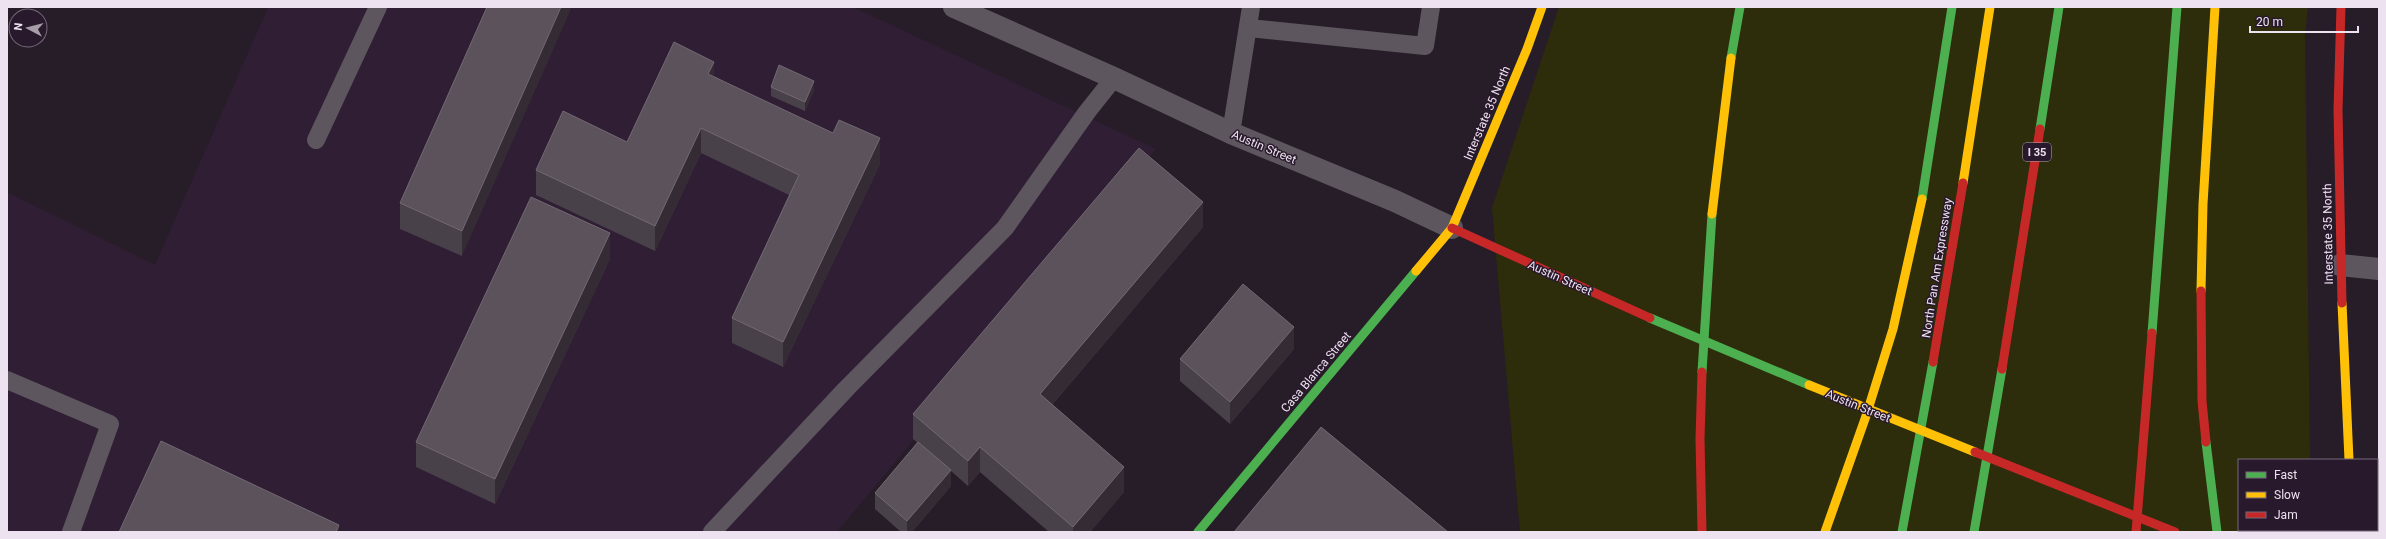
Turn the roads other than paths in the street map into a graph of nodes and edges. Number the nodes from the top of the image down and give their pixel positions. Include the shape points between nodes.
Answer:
1 (378, 7) edge
2 (954, 7) edge
3 (1251, 7) edge
4 (1431, 7) edge
5 (1542, 7) edge
6 (1740, 7) edge
7 (1952, 7) edge
8 (1990, 7) edge
9 (2059, 7) edge
10 (2177, 7) edge
11 (2215, 7) edge
12 (2341, 7) edge
13 (1249, 28) junction
14 (1114, 78) junction
15 (1231, 133) junction
16 (316, 140) dead end
17 (1452, 228) junction
18 (2340, 264) junction
19 (2379, 269) edge
20 (7, 380) edge
21 (2349, 459) edge
22 (71, 532) edge
23 (712, 532) edge
24 (1198, 532) edge
25 (1702, 532) edge
26 (1825, 532) edge
27 (1902, 532) edge
28 (1974, 532) edge
29 (2136, 532) edge
30 (2174, 532) edge
31 (2217, 532) edge

1 - 16 lane
2 - 14 street, Austin Street
3 - 13 lane
4 - 13 lane via 1425,46
5 - 17 main road, Interstate 35 North
6 - 25 main road via 1716,180 1707,284 1700,409
7 - 26 main road via 1932,146 1900,300 1863,423
8 - 27 main road, North Pan Am Expressway via 1946,290
9 - 28 main road, I 35 via 2015,296
10 - 29 main road
11 - 31 main road via 2199,303 2200,393 2210,493
12 - 18 main road, Interstate 35 North via 2338,110
13 - 15 lane
14 - 15 street, Austin Street
14 - 23 lane via 1005,228 846,389
15 - 17 street, Austin Street via 1395,201
17 - 24 main road, Casa Blanca Street
17 - 30 main road, Austin Street via 1554,277 1837,398
18 - 19 street
18 - 21 main road, Interstate 35 North
20 - 22 lane via 110,424

